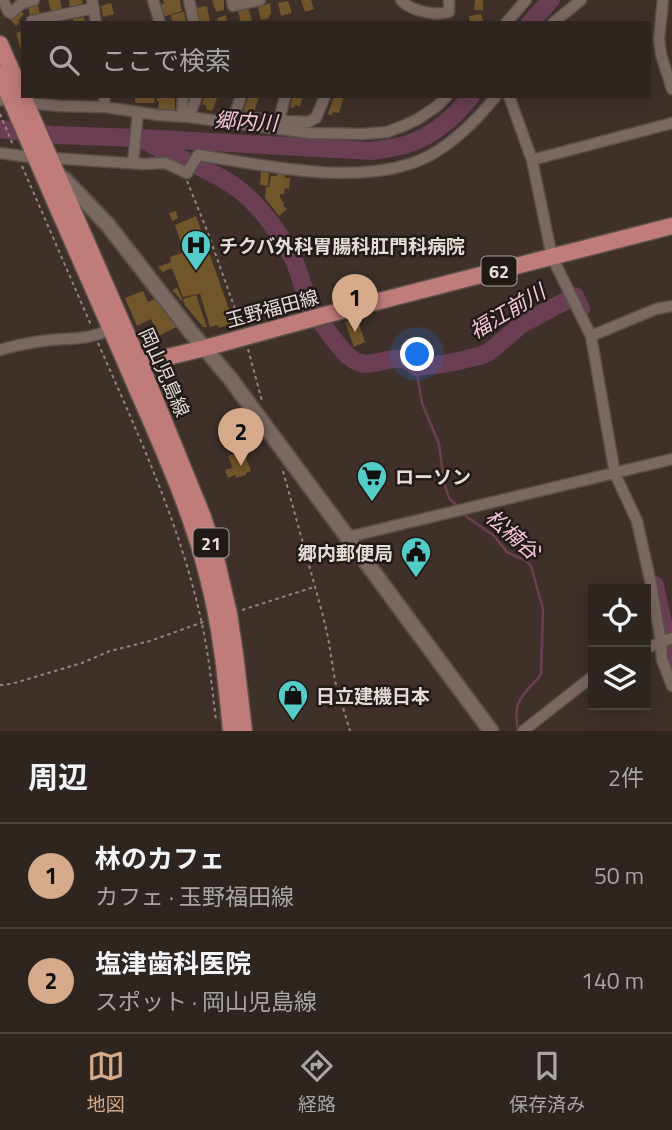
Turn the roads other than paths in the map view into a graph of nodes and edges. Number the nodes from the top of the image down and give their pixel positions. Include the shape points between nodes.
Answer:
1 (3, 0) edge
2 (34, 0) edge
3 (153, 0) edge
4 (189, 0) edge
5 (232, 0) edge
6 (260, 0) edge
7 (401, 0) edge
8 (449, 0) edge
9 (526, 0) edge
10 (580, 0) edge
11 (663, 0) edge
12 (93, 4) edge
13 (32, 21) edge
14 (159, 21) edge
15 (194, 21) edge
16 (508, 21) edge
17 (555, 21) edge
18 (0, 44) edge
19 (0, 74) edge
20 (672, 89) edge
21 (184, 98) edge
22 (196, 98) edge
23 (240, 98) edge
24 (285, 98) edge
25 (324, 98) edge
26 (445, 98) edge
27 (494, 98) edge
28 (510, 98) edge
29 (105, 102) edge
30 (13, 106) edge
31 (138, 114) junction
32 (188, 115) junction
33 (232, 120) junction
34 (672, 123) edge
35 (278, 125) junction
36 (0, 153) edge
37 (34, 155) junction
38 (532, 160) junction
39 (134, 162) junction
40 (58, 175) junction
41 (108, 225) junction
42 (672, 226) edge
43 (82, 230) junction
44 (552, 257) junction
45 (103, 295) junction
46 (672, 306) edge
47 (103, 333) junction
48 (591, 335) junction
49 (205, 348) junction
50 (0, 350) edge
51 (134, 367) junction
52 (672, 459) edge
53 (615, 474) junction
54 (348, 537) junction
55 (216, 618) junction
56 (672, 638) edge
57 (661, 642) junction
58 (648, 647) edge
59 (588, 680) edge
60 (672, 686) edge
61 (231, 731) edge
62 (244, 731) edge
63 (491, 731) edge
64 (523, 731) edge

1 - 2 street via 11,13
3 - 14 street
4 - 15 street
5 - 6 street via 233,6
7 - 8 street via 407,7 441,14 449,12
9 - 16 street
10 - 17 street
11 - 20 street via 659,39
12 - 13 street
18 - 30 main road, 岡山児島線 / 21
19 - 30 main road, 岡山児島線 / 21
21 - 32 street
22 - 32 street
23 - 33 street
24 - 35 street
25 - 35 street via 316,118
26 - 35 street via 418,119 387,131 310,133
27 - 39 street via 452,142 401,167 308,172 198,155 189,166
28 - 38 street
29 - 30 street
29 - 31 street
30 - 37 main road, 岡山児島線 / 21
31 - 32 street
31 - 39 street
32 - 33 street
33 - 35 street
34 - 38 street
36 - 37 street
37 - 39 street
37 - 40 main road, 岡山児島線 / 21
37 - 45 main road, 岡山児島線 / 21
38 - 44 street
40 - 41 street
40 - 43 main road, 岡山児島線 / 21
41 - 43 street via 90,223
41 - 49 street
42 - 44 main road, 玉野福田線 / 62
43 - 45 main road, 岡山児島線 / 21
44 - 48 street
44 - 49 main road, 玉野福田線 / 62
45 - 47 main road, 岡山児島線 / 21
45 - 51 main road, 岡山児島線 / 21
46 - 48 street
47 - 50 street
47 - 51 main road, 岡山児島線 / 21
48 - 53 street
49 - 51 main road, 玉野福田線 / 62
49 - 54 street
51 - 55 main road, 岡山児島線 / 21 via 189,513
52 - 53 street
53 - 54 street
53 - 57 street via 636,522
54 - 63 street
55 - 61 main road, 岡山児島線 / 21
55 - 62 main road, 岡山児島線 / 21 via 236,654
56 - 57 street
57 - 58 street
57 - 60 street
59 - 64 street

